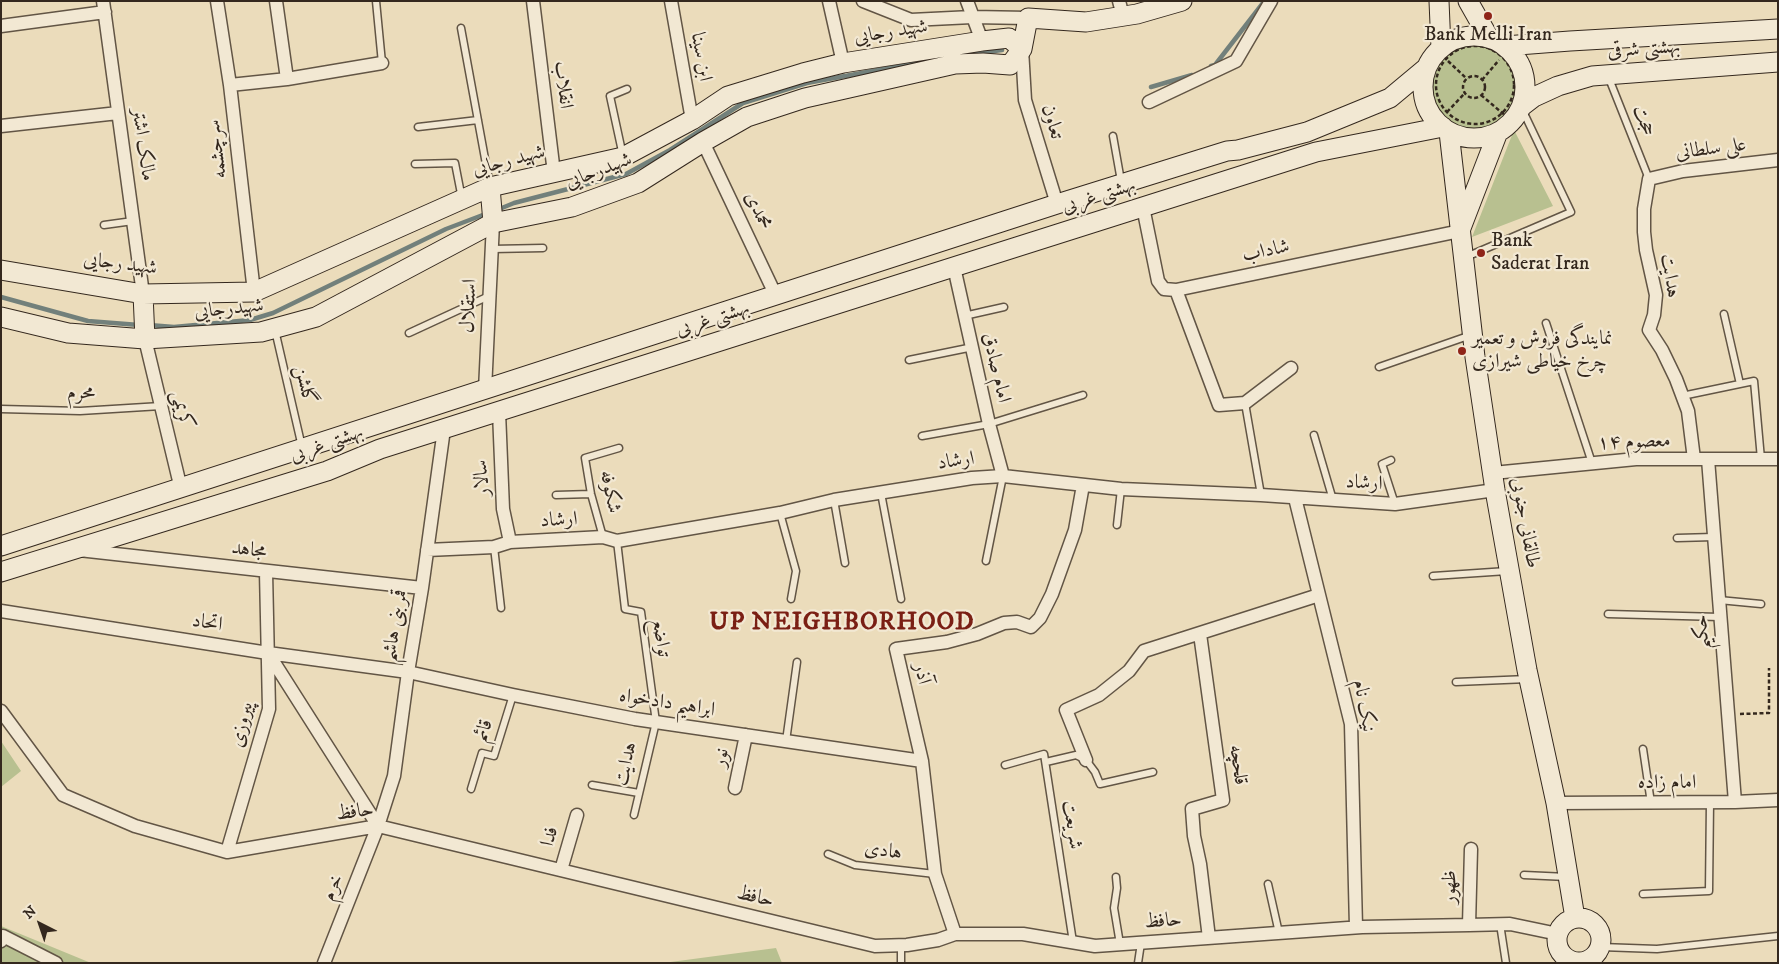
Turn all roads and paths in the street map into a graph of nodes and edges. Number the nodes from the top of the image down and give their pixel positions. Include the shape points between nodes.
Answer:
1 (217, 1) edge
2 (276, 1) edge
3 (376, 1) edge
4 (533, 1) edge
5 (671, 1) edge
6 (829, 1) edge
7 (863, 1) edge
8 (967, 1) edge
9 (1182, 1) edge
10 (1271, 1) edge
11 (1439, 1) edge
12 (1468, 1) edge
13 (104, 6) edge
14 (1121, 9) edge
15 (972, 17) junction
16 (1028, 18) junction
17 (1, 26) edge
18 (461, 28) dead end
19 (1778, 29) edge
20 (982, 41) junction
21 (1499, 47) junction
22 (1022, 49) junction
23 (1442, 52) junction
24 (1778, 62) edge
25 (382, 63) joint
26 (843, 63) junction
27 (1426, 68) junction
28 (1608, 75) junction
29 (287, 79) junction
30 (1466, 79) junction
31 (1482, 80) junction
32 (230, 85) junction
33 (627, 89) dead end
34 (1465, 93) junction
35 (1481, 95) junction
36 (1149, 102) dead end
37 (118, 113) junction
38 (1508, 118) junction
39 (478, 120) junction
40 (692, 120) junction
41 (1444, 124) junction
42 (1, 126) edge
43 (418, 127) dead end
44 (1113, 136) dead end
45 (704, 142) junction
46 (623, 157) junction
47 (1778, 160) edge
48 (416, 164) dead end
49 (554, 174) junction
50 (1649, 179) junction
51 (1122, 184) junction
52 (490, 187) junction
53 (462, 200) junction
54 (1057, 204) junction
55 (1143, 207) junction
56 (133, 221) junction
57 (493, 223) junction
58 (104, 225) dead end
59 (1460, 231) junction
60 (543, 248) dead end
61 (492, 249) junction
62 (1463, 258) junction
63 (954, 267) junction
64 (1, 270) edge
65 (1176, 290) junction
66 (254, 292) junction
67 (143, 294) junction
68 (489, 296) junction
69 (776, 296) junction
70 (1004, 307) dead end
71 (1724, 314) dead end
72 (964, 316) junction
73 (1, 317) edge
74 (1546, 323) dead end
75 (275, 328) junction
76 (409, 333) dead end
77 (1472, 335) junction
78 (643, 339) junction
79 (145, 340) junction
80 (973, 347) junction
81 (909, 360) dead end
82 (652, 363) junction
83 (1379, 367) dead end
84 (1291, 368) dead end
85 (1740, 384) junction
86 (485, 390) junction
87 (1083, 395) dead end
88 (1682, 396) junction
89 (1245, 403) junction
90 (161, 406) junction
91 (1, 409) edge
92 (499, 412) junction
93 (989, 424) junction
94 (444, 429) junction
95 (1314, 435) dead end
96 (922, 436) dead end
97 (619, 448) dead end
98 (302, 449) junction
99 (1694, 459) junction
100 (1708, 459) junction
101 (1761, 459) junction
102 (1778, 459) edge
103 (1391, 460) dead end
104 (1592, 463) junction
105 (1003, 476) junction
106 (1494, 482) junction
107 (1083, 485) junction
108 (181, 488) junction
109 (1121, 489) junction
110 (881, 493) junction
111 (591, 494) junction
112 (556, 495) dead end
113 (1261, 495) junction
114 (1295, 498) junction
115 (834, 500) junction
116 (1333, 501) junction
117 (1394, 504) junction
118 (780, 513) junction
119 (1117, 525) dead end
120 (603, 537) junction
121 (1714, 537) junction
122 (1677, 538) dead end
123 (617, 541) junction
124 (510, 542) junction
125 (1, 546) edge
126 (494, 547) junction
127 (72, 550) junction
128 (427, 550) junction
129 (986, 561) dead end
130 (845, 564) dead end
131 (1509, 571) junction
132 (1, 572) edge
133 (266, 572) junction
134 (1434, 576) dead end
135 (422, 588) junction
136 (1319, 595) junction
137 (901, 599) dead end
138 (792, 600) dead end
139 (1719, 600) junction
140 (1761, 604) dead end
141 (501, 608) dead end
142 (1, 611) edge
143 (1608, 614) dead end
144 (1720, 617) junction
145 (1200, 634) junction
146 (268, 653) junction
147 (797, 662) dead end
148 (1769, 668) dead end
149 (408, 672) junction
150 (1529, 678) junction
151 (1456, 682) dead end
152 (513, 695) junction
153 (1, 711) edge
154 (1728, 715) junction
155 (656, 722) junction
156 (746, 735) junction
157 (786, 741) junction
158 (1643, 749) dead end
159 (1086, 760) junction
160 (922, 761) junction
161 (1046, 762) junction
162 (1005, 765) dead end
163 (1153, 772) dead end
164 (592, 785) dead end
165 (735, 788) dead end
166 (471, 789) dead end
167 (639, 793) junction
168 (1778, 800) edge
169 (1710, 802) junction
170 (1735, 802) junction
171 (1556, 803) junction
172 (1652, 803) junction
173 (577, 815) dead end
174 (634, 815) dead end
175 (378, 826) junction
176 (1471, 849) dead end
177 (227, 852) junction
178 (828, 854) dead end
179 (561, 870) junction
180 (935, 874) junction
181 (1116, 876) dead end
182 (1524, 876) dead end
183 (1568, 877) junction
184 (1268, 884) dead end
185 (1643, 894) dead end
186 (1575, 918) junction
187 (1500, 924) junction
188 (1469, 925) junction
189 (1356, 927) junction
190 (1279, 933) junction
191 (955, 934) junction
192 (1558, 934) junction
193 (1778, 936) edge
194 (1209, 938) junction
195 (1, 941) edge
196 (1073, 942) junction
197 (1141, 942) junction
198 (1120, 944) junction
199 (901, 946) junction
200 (1592, 959) edge
201 (56, 963) edge
202 (324, 963) edge
203 (902, 963) edge
204 (1138, 963) edge
205 (1506, 963) edge

1 - 32 street, سرچشمه
2 - 29 street
3 - 25 lane
4 - 49 street, انقلاب
5 - 40 street, ابن سینا
6 - 26 street
7 - 15 street via 911,20
8 - 15 street
9 - 14 street
10 - 36 street via 1236,61
11 - 23 street
12 - 21 street
13 - 17 street
13 - 37 street, مالک اشتر
14 - 16 street via 1086,22
15 - 16 street
15 - 20 street
16 - 22 street
18 - 39 lane
19 - 21 street, بهشتی شرقی
20 - 22 street, شهید رجایی via 1009,38
20 - 26 street, شهید رجایی
21 - 23 path via 1492,50 1467,46
21 - 23 street, بهشتی شرقی via 1472,36 1456,39
21 - 31 path
21 - 38 path via 1514,78
21 - 38 street via 1516,58 1524,74 1525,91
22 - 45 street, شهیدرجایی via 1010,65 955,64 805,98 747,117
22 - 54 street, تعاون via 1025,100
23 - 27 street via 1432,57
23 - 30 path
23 - 41 path via 1436,86
24 - 28 street, بهشتی شرقی
25 - 29 street
26 - 40 street, شهید رجایی via 728,96
27 - 41 street via 1423,83 1428,111
27 - 51 street, بهشتی غربی via 1390,98 1307,132 1227,151
28 - 38 street, بهشتی شرقی via 1558,86 1534,97
28 - 50 lane, حجت
29 - 32 street
30 - 31 path via 1476,77
30 - 34 path
31 - 35 path via 1484,89
32 - 66 street, سرچشمه
33 - 46 lane via 610,96
34 - 35 path via 1471,97
34 - 41 path
35 - 38 path
37 - 42 street
37 - 56 street, مالک اشتر
38 - 41 path via 1480,124 1456,120
38 - 41 street via 1482,138 1465,137
38 - 59 street
38 - 62 lane via 1571,212
39 - 43 lane
39 - 52 lane
40 - 45 street
40 - 46 street, شهید رجایی
41 - 55 street, بهشتی غربی via 1316,152
41 - 59 street, طالقانی جنوبی
44 - 51 lane
45 - 57 street, شهیدرجایی via 638,183 572,207
45 - 69 street, محمدی
46 - 49 street, شهید رجایی
47 - 50 street, علی سلطانی via 1683,171
48 - 53 lane via 455,163
49 - 52 street, شهید رجایی
50 - 88 street, هدایت via 1644,232 1656,294 1654,316 1648,330 1662,350
51 - 54 street, بهشتی غربی
52 - 53 street, شهید رجایی
52 - 57 street
53 - 66 street, شهید رجایی
54 - 69 street, بهشتی غربی
55 - 63 street, بهشتی غربی
55 - 65 street via 1158,281 1164,289
56 - 58 lane
56 - 67 street, مالک اشتر
57 - 61 street, استقلال
57 - 75 street, شهیدرجایی via 316,317
59 - 62 street, طالقانی جنوبی
59 - 65 street, شاداب
60 - 61 lane
61 - 68 street, استقلال
62 - 77 street, طالقانی جنوبی
63 - 72 street, امام صادق
63 - 82 street, بهشتی غربی
64 - 67 street, شهید رجایی
65 - 89 street via 1219,405
66 - 67 street, شهید رجایی
67 - 79 street
68 - 76 lane
68 - 86 street, استقلال
69 - 78 street, بهشتی غربی
70 - 72 lane
71 - 85 lane
72 - 80 street, امام صادق
73 - 79 street, شهیدرجایی via 68,333
74 - 104 lane
75 - 79 street, شهیدرجایی via 262,332
75 - 98 lane, گلشن
77 - 83 lane
77 - 106 street, طالقانی جنوبی
78 - 82 street
78 - 86 street, بهشتی غربی
79 - 90 street, کریمی
80 - 81 lane
80 - 93 street, امام صادق
82 - 92 street, بهشتی غربی
84 - 89 street
85 - 88 lane
85 - 101 lane via 1754,381
86 - 98 street, بهشتی غربی
87 - 93 lane
88 - 99 street, هدایت via 1688,411
89 - 113 lane
90 - 91 lane, محرم via 80,411
90 - 108 street, کریمی
92 - 94 street, بهشتی غربی
92 - 124 street, سالار via 503,509
93 - 96 lane
93 - 105 street, امام صادق
94 - 127 street, بهشتی غربی via 380,449 327,471
94 - 128 street, قمربنی هاشم
95 - 116 lane
97 - 111 lane, شکوفه via 585,458
98 - 108 street, بهشتی غربی
99 - 100 street, ۱۴ معصوم
99 - 104 street, ۱۴ معصوم
100 - 101 street, ۱۴ معصوم
100 - 121 street, حکیم
101 - 102 street, ۱۴ معصوم
103 - 117 lane via 1382,464
104 - 106 street, ۱۴ معصوم
105 - 107 street, ارشاد
105 - 110 street, ارشاد
105 - 129 lane
106 - 117 street, ارشاد
106 - 131 street, طالقانی جنوبی
107 - 109 street, ارشاد
107 - 160 street, آذر via 1075,530 1052,594 1040,618 1031,627 1017,622 1004,623 948,642 896,649
108 - 125 street, بهشتی غربی
109 - 113 street, ارشاد
109 - 119 lane
110 - 115 street, ارشاد
110 - 137 lane
111 - 112 lane
111 - 120 lane, شکوفه
113 - 114 street, ارشاد
114 - 116 street, ارشاد
114 - 136 street, نیک نام
115 - 118 street, ارشاد
115 - 130 lane
116 - 117 street, ارشاد
118 - 123 street, ارشاد
118 - 138 lane via 796,570
120 - 123 street, ارشاد
120 - 124 street, ارشاد
121 - 122 lane
121 - 139 street, حکیم
123 - 155 lane, تواضع via 625,609 641,612
124 - 126 street, ارشاد
126 - 128 street, ارشاد
126 - 141 lane
127 - 132 street, بهشتی غربی
127 - 133 street, مجاهد
128 - 135 street, قمربنی هاشم
131 - 134 lane
131 - 150 street, طالقانی جنوبی
133 - 135 street, مجاهد
133 - 146 street, پیروزی
135 - 149 street, قمربنی هاشم
136 - 145 street
136 - 189 street, نیک نام via 1350,724
139 - 140 lane
139 - 144 street, حکیم
142 - 146 street, اتحاد
143 - 144 lane
144 - 154 street, حکیم
145 - 159 street via 1144,651 1129,671 1099,695 1066,710
145 - 194 street, قلحچه via 1224,800 1192,809
146 - 149 street, اتحاد
146 - 175 street
146 - 177 street, پیروزی via 269,709
147 - 157 lane
148 - 154 path via 1769,713
149 - 152 street, ابراهیم دادخواه
149 - 175 street, قمربنی هاشم via 394,776
150 - 151 lane
150 - 171 street, طالقانی جنوبی
152 - 155 street, ابراهیم دادخواه
152 - 166 lane, قائم via 494,756 482,753
153 - 177 street, حافظ via 63,795 135,826
154 - 170 street, حکیم
155 - 156 street, ابراهیم دادخواه
155 - 167 lane, هدایت
156 - 157 street, ابراهیم دادخواه
156 - 165 street, نور
157 - 160 street, ابراهیم دادخواه
158 - 172 lane
159 - 161 lane via 1076,755
159 - 163 lane via 1100,784
160 - 180 street, آذر
161 - 162 lane via 1044,754
161 - 196 lane, شریعت
164 - 167 lane
167 - 174 lane, هدایت
168 - 170 street, امام زاده
169 - 170 street, امام زاده
169 - 172 street, امام زاده
169 - 185 lane via 1709,891
171 - 172 street, امام زاده
171 - 183 street, طالقانی جنوبی
173 - 179 street, فدا
175 - 177 street, حافظ
175 - 179 street, حافظ
175 - 202 street, خرم
176 - 188 street, ظهور
178 - 180 lane, هادی via 855,865
179 - 199 street, حافظ via 875,946
180 - 191 street, آذر
181 - 198 lane via 1114,908
182 - 183 lane
183 - 186 street, طالقانی جنوبی
184 - 190 lane
186 - 192 street via 1564,924
186 - 200 street via 1590,921 1600,932
187 - 188 street, حافظ
187 - 192 street, حافظ
187 - 205 lane
188 - 189 street, حافظ
189 - 190 street, حافظ
190 - 194 street, حافظ
191 - 196 street, حافظ via 1023,934
191 - 199 street, حافظ
192 - 200 street via 1561,954 1572,961
193 - 200 lane
194 - 197 street, حافظ
195 - 201 street via 3,936
196 - 198 street, حافظ via 1095,946
197 - 198 street, حافظ
197 - 204 lane
199 - 203 lane

